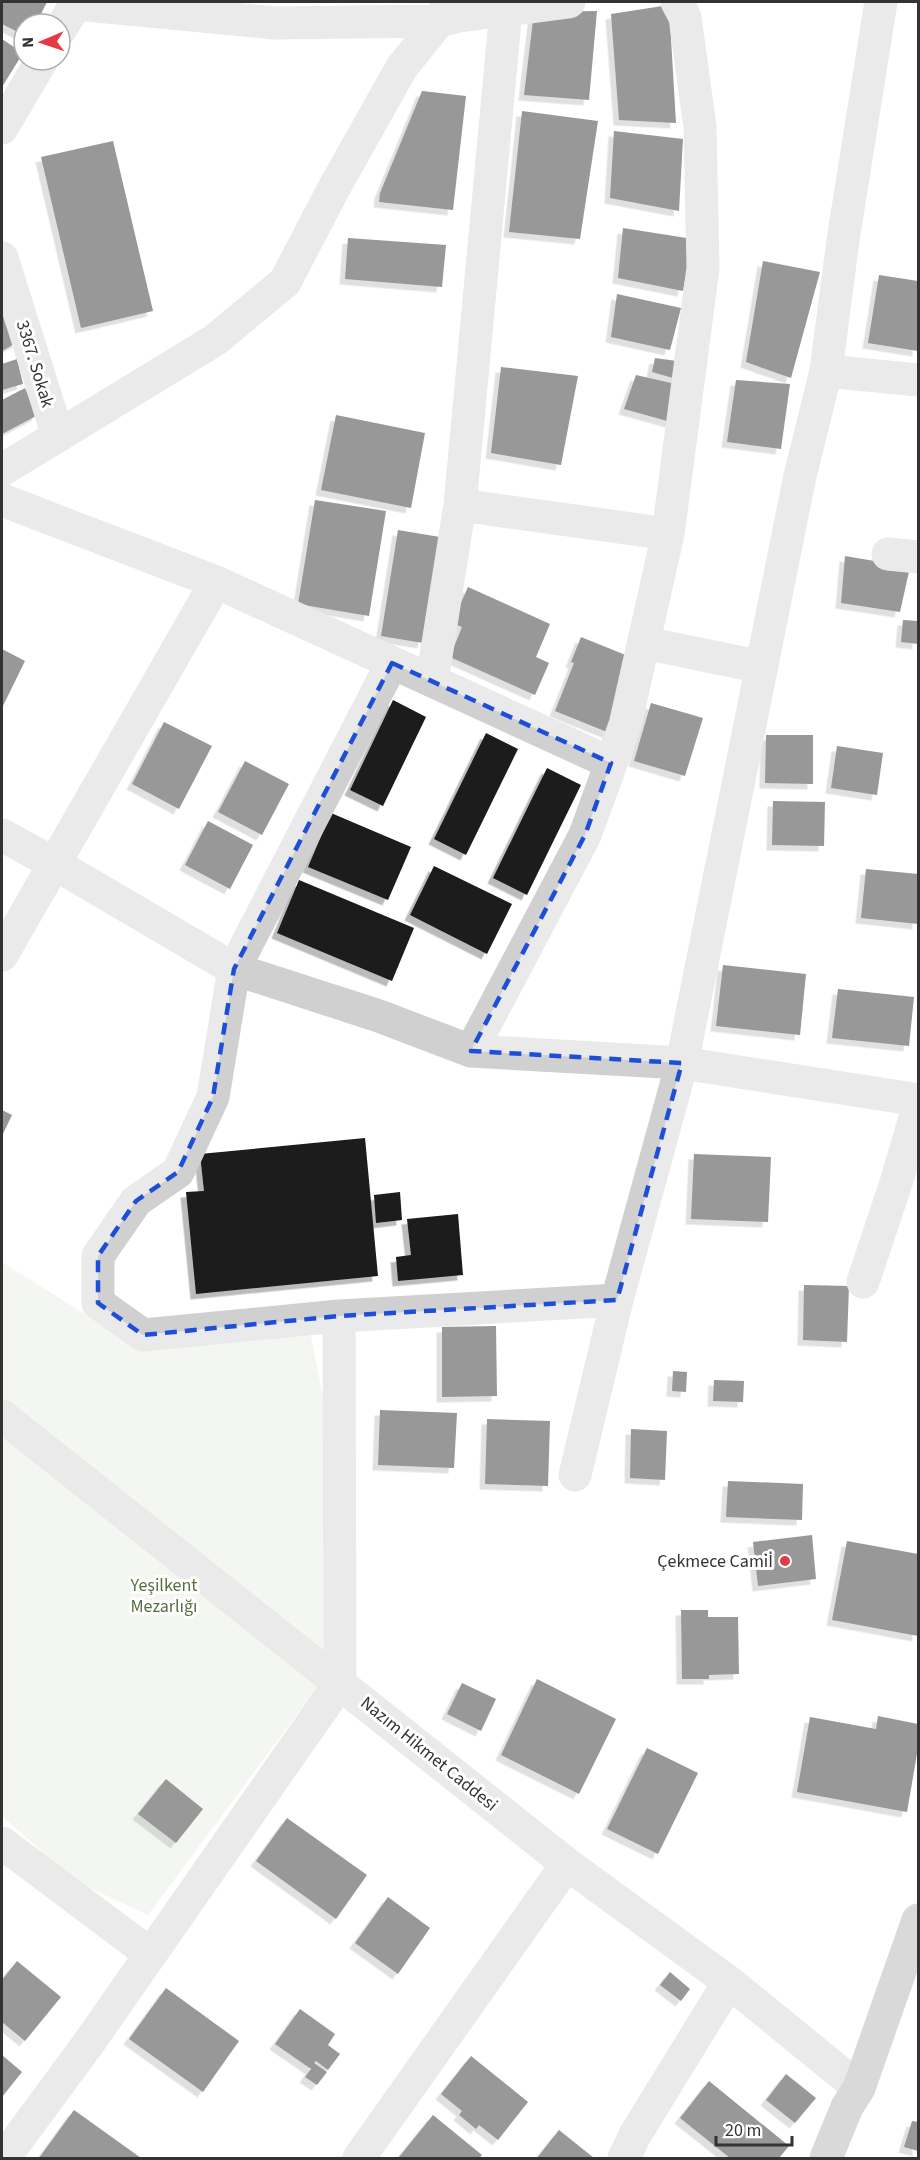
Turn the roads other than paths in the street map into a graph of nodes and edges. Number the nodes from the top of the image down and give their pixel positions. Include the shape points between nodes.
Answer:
1 (569, 2) edge
2 (677, 2) edge
3 (881, 2) edge
4 (506, 10) junction
5 (444, 11) edge
6 (72, 12) edge
7 (35, 72) edge
8 (2, 128) edge
9 (2, 258) edge
10 (826, 371) junction
11 (918, 380) edge
12 (57, 436) junction
13 (2, 470) edge
14 (2, 500) edge
15 (460, 505) junction
16 (669, 534) junction
17 (216, 582) junction
18 (645, 643) junction
19 (392, 663) junction
20 (762, 667) junction
21 (432, 681) junction
22 (611, 763) junction
23 (2, 835) edge
24 (55, 864) junction
25 (2, 955) edge
26 (234, 969) junction
27 (471, 1051) junction
28 (682, 1063) junction
29 (918, 1100) edge
30 (918, 1108) edge
31 (863, 1282) dead end
32 (617, 1300) junction
33 (339, 1316) junction
34 (2, 1416) edge
35 (574, 1475) dead end
36 (340, 1683) junction
37 (2, 1843) edge
38 (567, 1864) junction
39 (918, 1920) edge
40 (150, 1954) junction
41 (729, 1982) junction
42 (859, 2088) junction
43 (4, 2158) edge
44 (359, 2158) edge
45 (624, 2158) edge
46 (826, 2158) edge

1 - 4 street
2 - 16 street via 685,17 700,127 703,268
3 - 10 street
4 - 5 street
4 - 15 street
5 - 6 street via 275,22
5 - 12 street via 402,67 285,282 215,340
7 - 8 street
9 - 12 street, 3367. Sokak
10 - 11 street
10 - 20 street
12 - 13 street
14 - 17 street
15 - 16 street
15 - 21 street
16 - 18 street
17 - 19 street
17 - 24 street
18 - 20 street
18 - 22 street via 625,725
19 - 21 street
19 - 26 street
20 - 28 street
21 - 22 street
22 - 27 street via 585,835
23 - 24 street
24 - 25 street
24 - 26 street
26 - 27 street
26 - 33 street via 213,1097 178,1172 136,1201 99,1256 98,1304 143,1335
27 - 28 street
28 - 29 street
28 - 32 street
30 - 31 street
32 - 33 street
32 - 35 street
33 - 36 street
34 - 36 street, Nazım Hikmet Caddesi
36 - 38 street, Nazım Hikmet Caddesi
36 - 40 street
37 - 40 street
38 - 41 street, Nazım Hikmet Caddesi
38 - 44 street
39 - 42 main road
40 - 43 street
41 - 42 street, Nazım Hikmet Caddesi
41 - 45 street
42 - 46 main road

